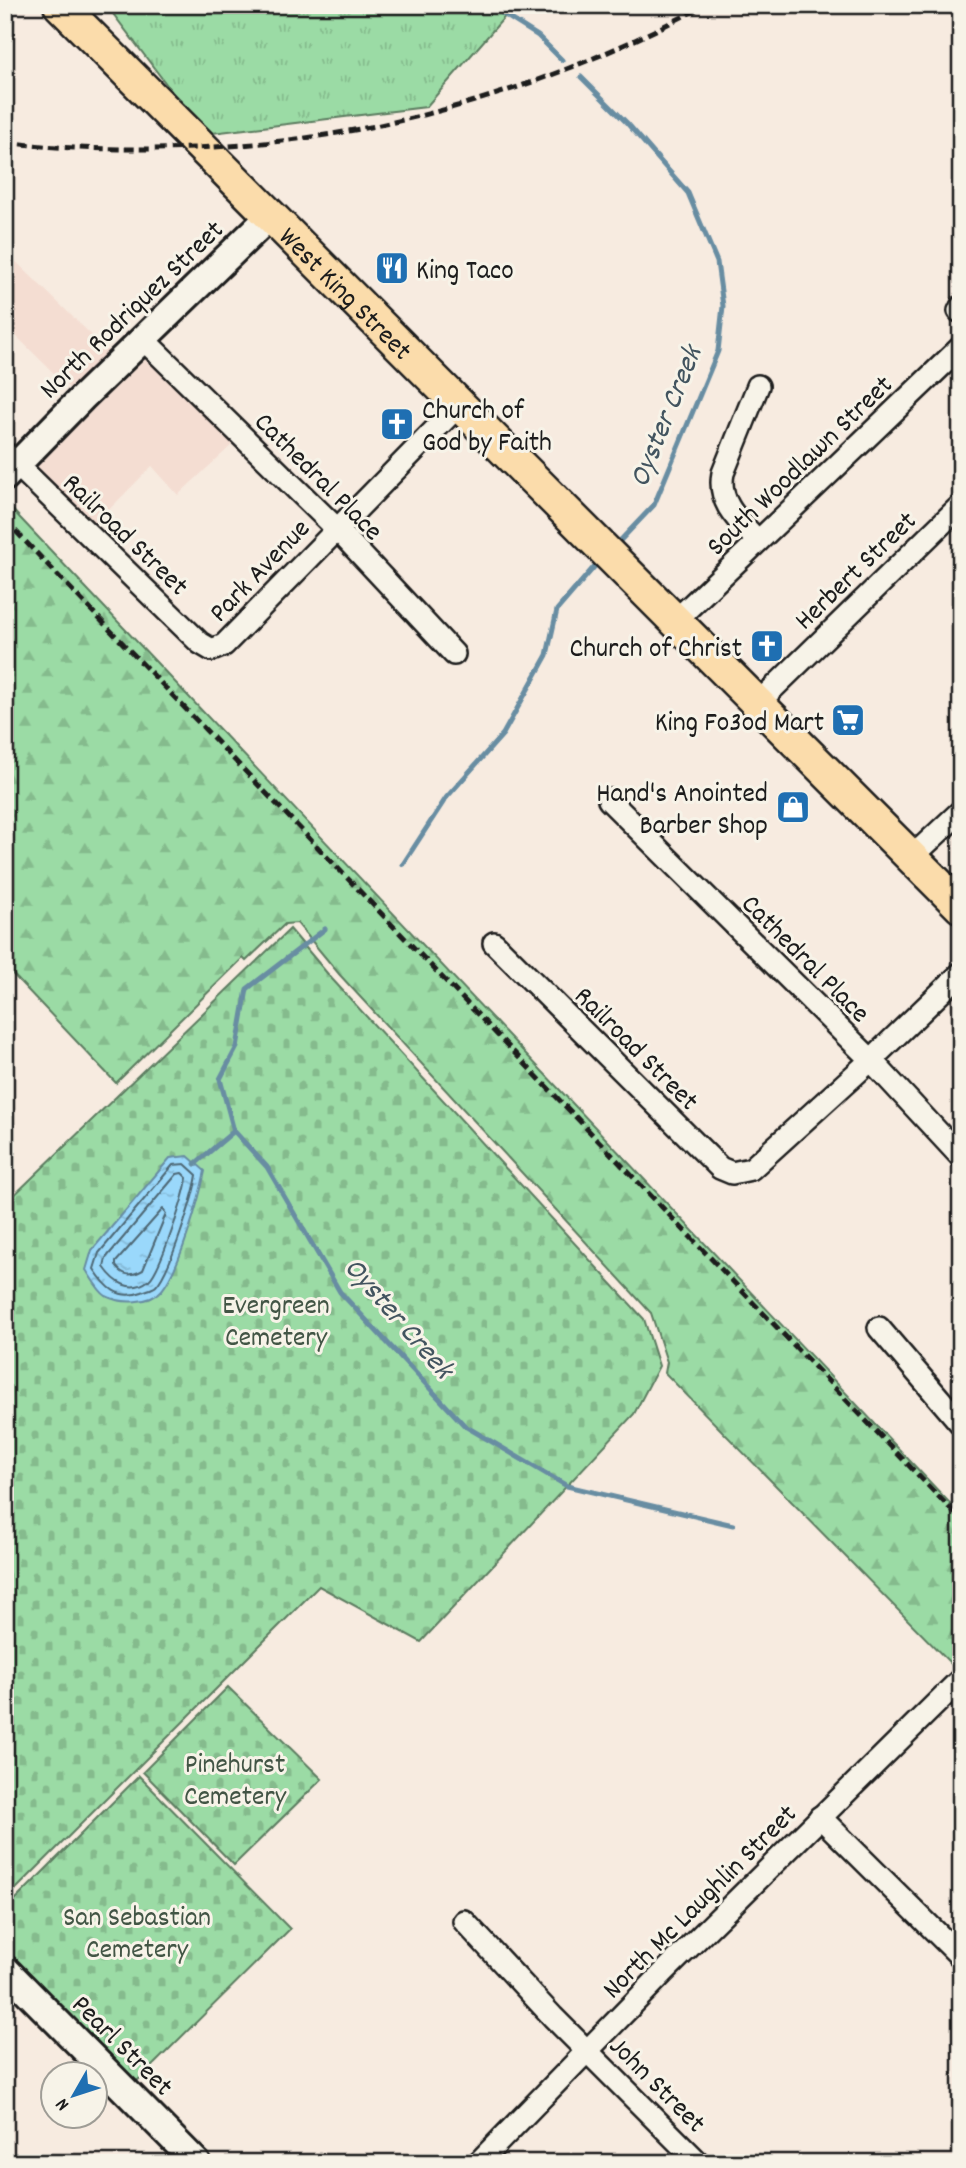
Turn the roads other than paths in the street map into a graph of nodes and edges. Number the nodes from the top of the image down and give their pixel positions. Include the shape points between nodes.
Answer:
1 (60, 5) edge
2 (271, 215) junction
3 (143, 339) junction
4 (961, 347) edge
5 (758, 386) dead end
6 (459, 404) junction
7 (9, 465) edge
8 (961, 505) edge
9 (337, 529) junction
10 (758, 541) junction
11 (676, 621) junction
12 (212, 650) joint
13 (454, 654) dead end
14 (758, 703) junction
15 (609, 800) dead end
16 (961, 811) edge
17 (912, 857) junction
18 (961, 908) edge
19 (494, 943) dead end
20 (961, 973) edge
21 (871, 1060) junction
22 (961, 1157) edge
23 (879, 1328) dead end
24 (961, 1423) edge
25 (961, 1679) edge
26 (820, 1816) junction
27 (464, 1921) dead end
28 (961, 1957) edge
29 (5, 1969) edge
30 (589, 2052) junction
31 (197, 2163) edge
32 (478, 2163) edge
33 (699, 2163) edge

1 - 2 main road, West King Street
2 - 3 street, North Rodriquez Street
2 - 6 main road, West King Street
3 - 7 street, North Rodriquez Street
3 - 9 street, Cathedral Place
4 - 10 street, South Woodlawn Street
5 - 10 street via 721,486 733,514
6 - 9 street, Park Avenue
6 - 11 main road, West King Street
7 - 12 street, Railroad Street
8 - 14 street, Herbert Street
9 - 12 street, Park Avenue via 224,645
9 - 13 street, Cathedral Place
10 - 11 street, South Woodlawn Street
11 - 14 main road, West King Street
14 - 17 main road, West King Street
15 - 21 street, Cathedral Place
16 - 17 street
17 - 18 main road, West King Street
19 - 21 street, Railroad Street via 720,1168 732,1173 751,1169
20 - 21 street
21 - 22 street, Cathedral Place
23 - 24 street
25 - 26 street, North Mc Laughlin Street
26 - 28 street
26 - 30 street, North Mc Laughlin Street
27 - 30 street, John Street
29 - 31 street, Pearl Street
30 - 32 street, North Mc Laughlin Street
30 - 33 street, John Street

